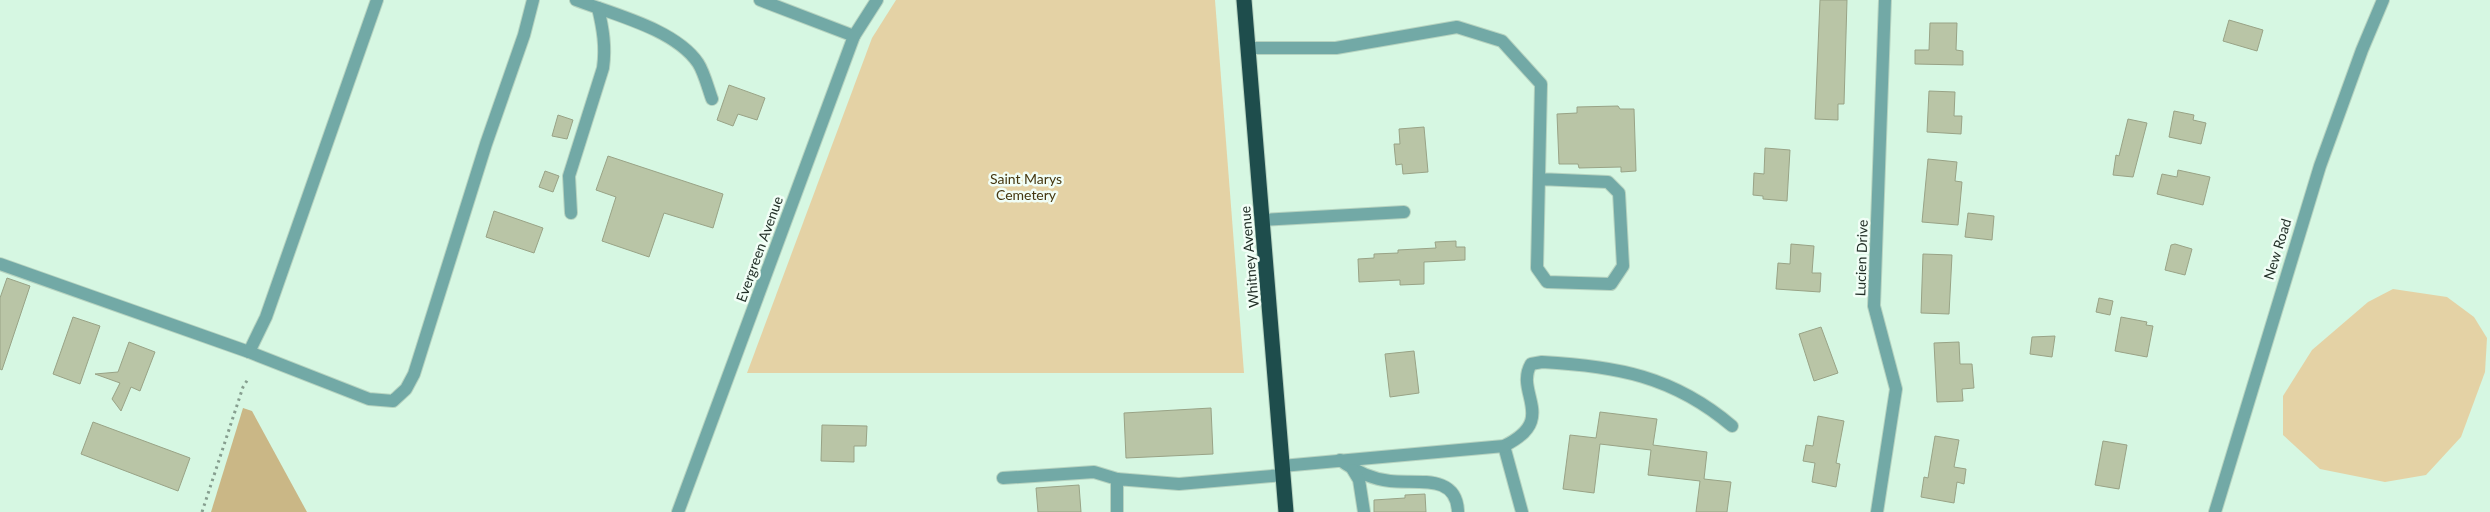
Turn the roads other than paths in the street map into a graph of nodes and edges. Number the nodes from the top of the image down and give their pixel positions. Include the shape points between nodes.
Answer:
1 (378, 0) edge
2 (533, 0) edge
3 (576, 0) edge
4 (760, 0) edge
5 (877, 0) edge
6 (1244, 0) edge
7 (1885, 0) edge
8 (2383, 0) edge
9 (598, 8) junction
10 (854, 36) junction
11 (1248, 48) junction
12 (712, 98) dead end
13 (1539, 179) junction
14 (571, 212) dead end
15 (1404, 212) dead end
16 (1262, 220) junction
17 (0, 264) edge
18 (249, 352) junction
19 (1732, 426) dead end
20 (1504, 446) junction
21 (1340, 460) junction
22 (1283, 470) junction
23 (1353, 470) junction
24 (1003, 478) dead end
25 (1117, 479) junction
26 (678, 512) edge
27 (1116, 512) edge
28 (1286, 512) edge
29 (1364, 512) edge
30 (1458, 512) edge
31 (1522, 512) edge
32 (1876, 512) edge
33 (2215, 512) edge

1 - 18 street via 266,317
2 - 18 street via 414,374 406,389 393,400 369,399
3 - 9 street
4 - 10 street
5 - 10 street, Evergreen Avenue
6 - 11 highway, Whitney Avenue
7 - 32 street, Lucien Drive via 1874,306 1896,389
8 - 33 street, New Road via 2320,166
9 - 12 street via 659,32 681,47 698,63
9 - 14 street via 605,38 605,55 569,176
10 - 26 street, Evergreen Avenue
11 - 13 street via 1336,48 1457,28 1502,40 1541,84
11 - 16 highway, Whitney Avenue
13 - 13 street via 1537,268 1547,282 1611,284 1623,266 1619,193 1608,182
15 - 16 street
16 - 22 highway, Whitney Avenue
17 - 18 street
19 - 20 street via 1690,395 1650,378 1611,368 1542,362 1531,364 1527,371 1533,415 1526,431
20 - 21 street
20 - 31 street
21 - 22 street
21 - 23 street
22 - 25 street via 1179,484
22 - 28 highway, Whitney Avenue
23 - 29 street via 1359,480
23 - 30 street via 1390,482 1438,484 1453,492
24 - 25 street via 1094,472
25 - 27 street

